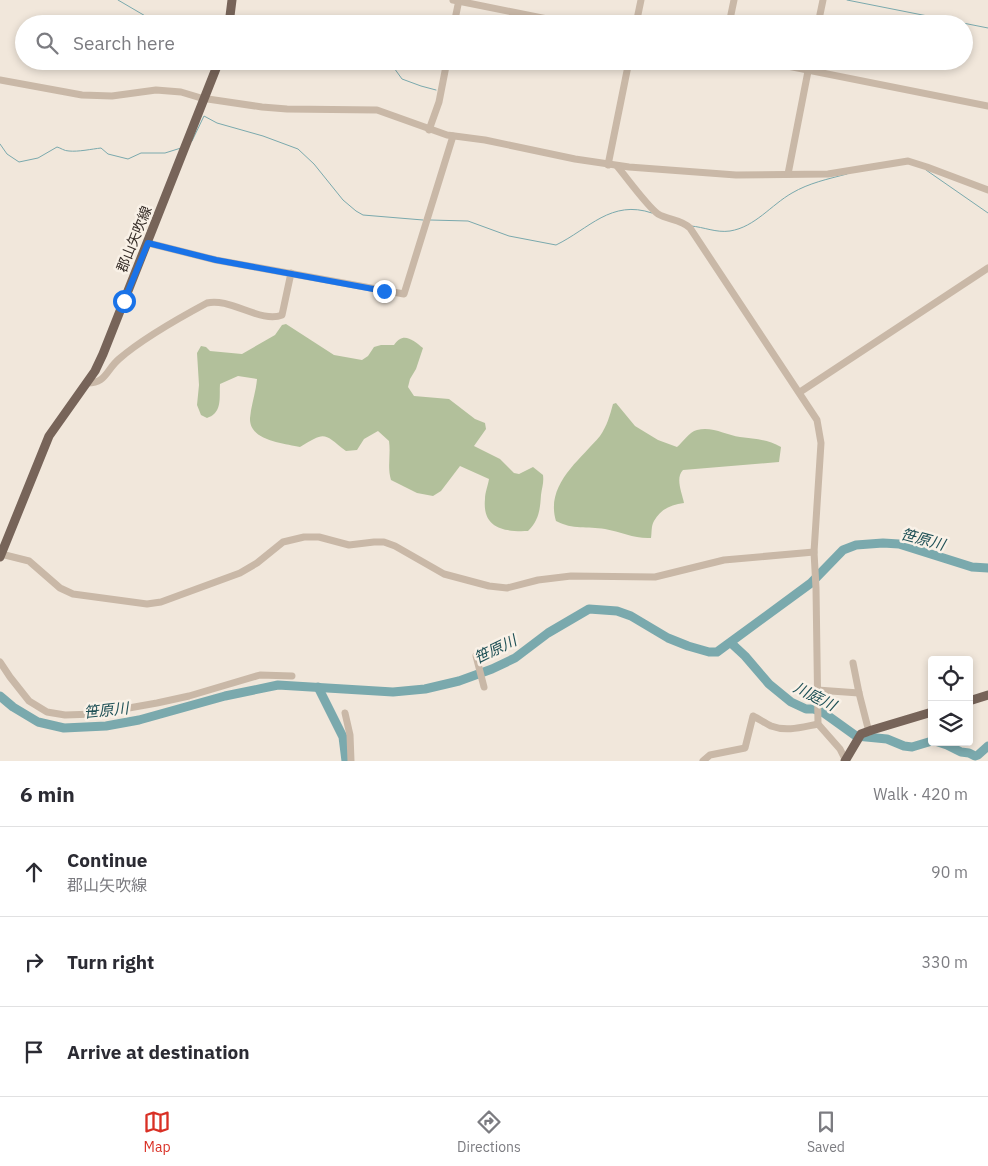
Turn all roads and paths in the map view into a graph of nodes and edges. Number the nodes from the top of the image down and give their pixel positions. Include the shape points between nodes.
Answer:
1 (232, 0) edge
2 (457, 0) edge
3 (641, 0) edge
4 (734, 0) edge
5 (822, 0) edge
6 (230, 15) edge
7 (455, 15) edge
8 (529, 15) edge
9 (638, 15) edge
10 (731, 15) edge
11 (820, 15) edge
12 (215, 70) edge
13 (445, 70) edge
14 (627, 70) edge
15 (809, 70) joint
16 (0, 80) edge
17 (204, 98) junction
18 (988, 106) edge
19 (429, 130) junction
20 (454, 136) junction
21 (608, 164) junction
22 (617, 166) junction
23 (788, 174) junction
24 (988, 190) edge
25 (148, 243) junction
26 (988, 268) edge
27 (291, 273) junction
28 (86, 383) junction
29 (800, 392) junction
30 (814, 552) junction
31 (1, 555) edge
32 (476, 656) dead end
33 (0, 662) edge
34 (853, 663) dead end
35 (292, 676) dead end
36 (484, 687) dead end
37 (818, 690) junction
38 (859, 693) junction
39 (988, 695) edge
40 (973, 700) edge
41 (345, 713) dead end
42 (928, 713) edge
43 (818, 721) junction
44 (868, 732) junction
45 (351, 761) edge
46 (703, 761) edge
47 (845, 761) edge

1 - 6 main road
2 - 7 street
2 - 8 street
3 - 9 street
4 - 10 street
5 - 11 street
12 - 17 main road, 郡山矢吹線
13 - 19 street
14 - 21 street
15 - 18 street
15 - 23 street
16 - 17 street via 82,94 112,96 156,90
17 - 19 street via 287,109 377,110
17 - 25 main road, 郡山矢吹線
19 - 20 street
20 - 21 street
20 - 27 street via 404,294
21 - 22 street
22 - 23 street via 736,175
22 - 29 street via 659,215 690,228
23 - 24 street via 839,173 908,162
25 - 27 street
25 - 28 main road, 郡山矢吹線 via 103,354
26 - 29 street
27 - 28 street via 282,315 253,313 218,302 207,303 116,361 98,382
28 - 31 main road, 郡山矢吹線 via 49,436
29 - 30 street via 817,420 821,443
30 - 31 street via 724,560 655,577 571,576 505,588 444,574 384,542 349,545 320,537 304,537 283,542 240,574 165,601 147,604 73,594 60,588 29,561
30 - 37 street
32 - 36 street
33 - 35 street via 29,700 47,712 65,715 95,714 158,703 260,675
34 - 38 street
37 - 38 street
37 - 43 street
38 - 44 street
39 - 40 main road
41 - 45 street
42 - 44 main road
43 - 46 street via 789,730 769,725 753,716 745,748 710,755
43 - 47 street via 840,749
44 - 47 main road via 861,734

